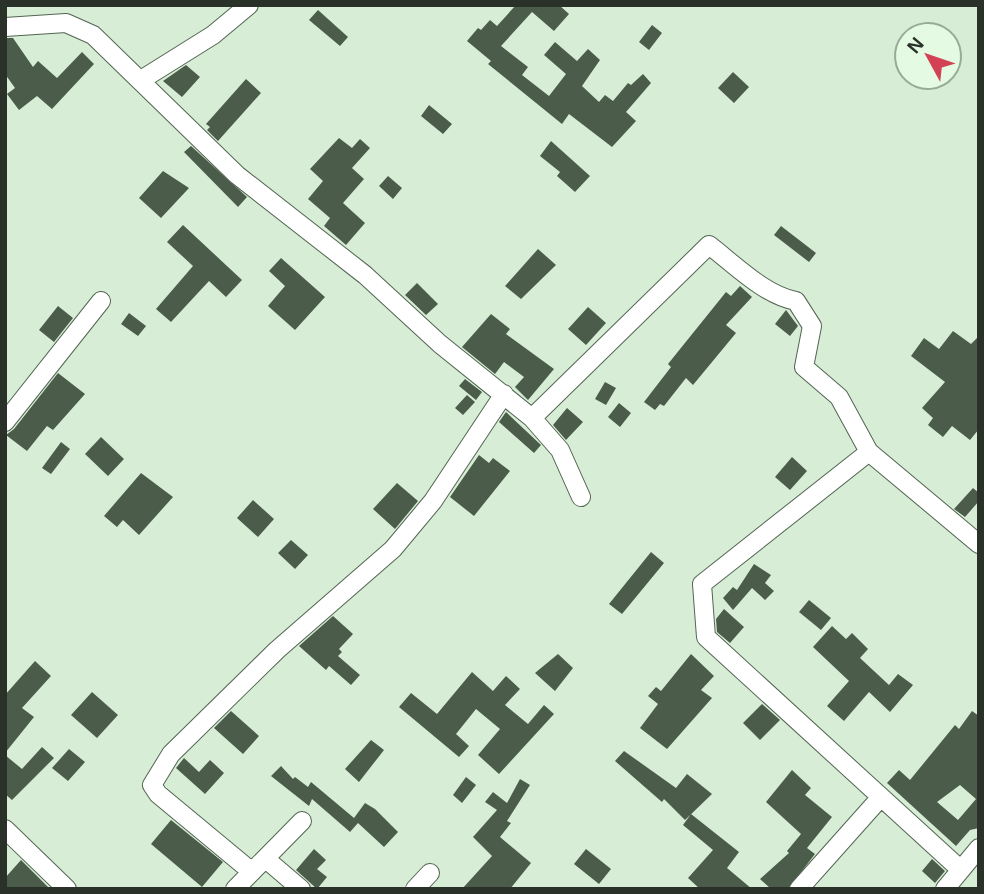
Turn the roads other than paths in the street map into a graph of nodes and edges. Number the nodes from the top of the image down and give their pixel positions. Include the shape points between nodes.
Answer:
1 (249, 5) edge
2 (5, 27) edge
3 (141, 80) junction
4 (100, 301) dead end
5 (505, 394) junction
6 (532, 418) junction
7 (5, 422) edge
8 (869, 452) junction
9 (580, 497) dead end
10 (979, 544) edge
11 (881, 797) junction
12 (302, 821) dead end
13 (5, 829) edge
14 (979, 848) edge
15 (267, 860) junction
16 (961, 870) junction
17 (252, 872) junction
18 (430, 873) dead end
19 (67, 889) edge
20 (235, 889) edge
21 (301, 889) edge
22 (415, 889) edge
23 (799, 889) edge
24 (945, 889) edge

1 - 3 street via 213,35
2 - 3 street via 78,26
3 - 5 street via 237,175 365,275 440,344
4 - 7 street
5 - 6 street
5 - 17 street via 433,501 393,549 277,650 200,725 172,754 152,785
6 - 8 street via 709,245 762,284 796,300 811,326 804,367 839,397
6 - 9 street via 560,450
8 - 10 street
8 - 11 street via 702,584 706,637
11 - 16 street
11 - 23 street
12 - 15 street
13 - 19 street
14 - 16 street
15 - 17 street
15 - 21 street
16 - 24 street
17 - 20 street
18 - 22 street

